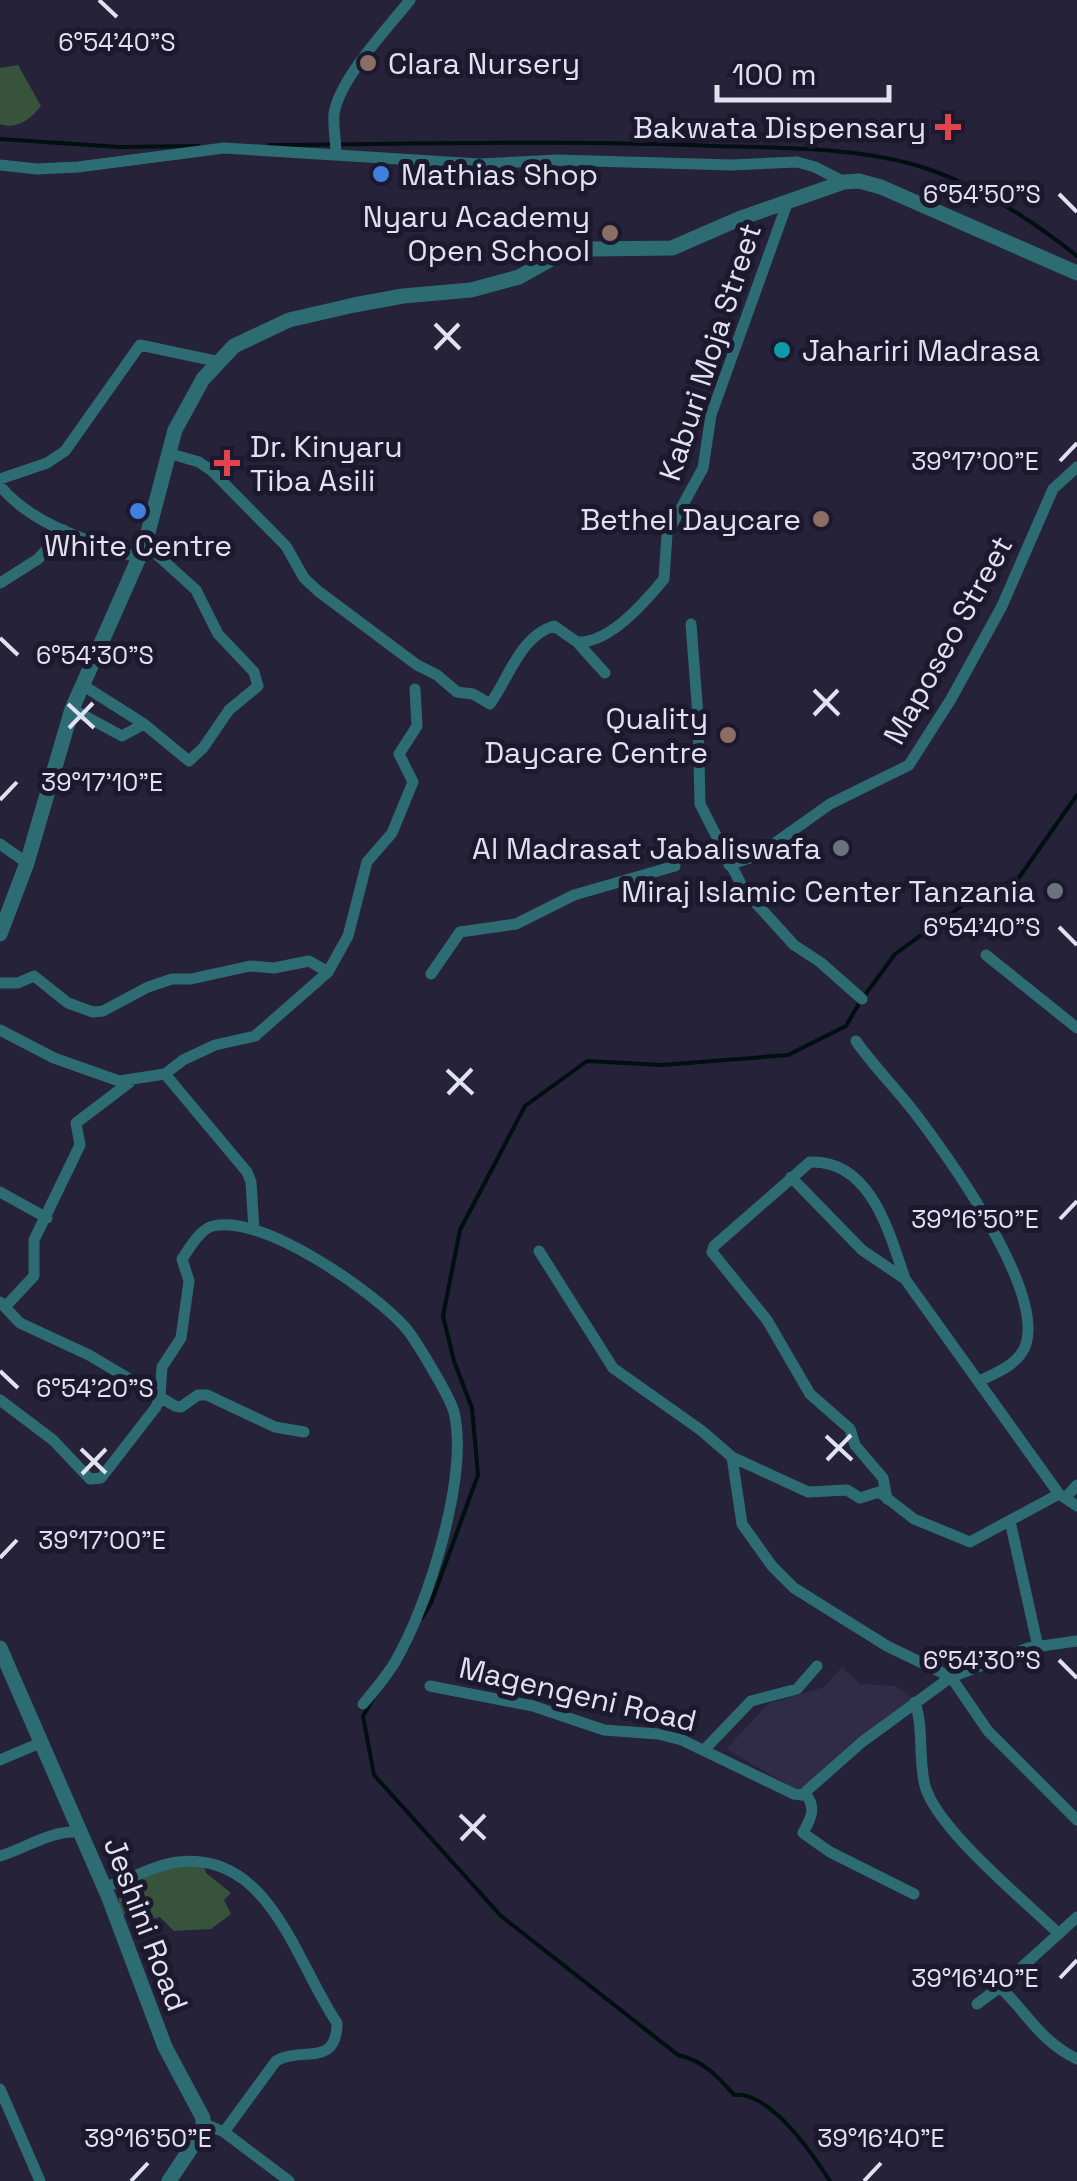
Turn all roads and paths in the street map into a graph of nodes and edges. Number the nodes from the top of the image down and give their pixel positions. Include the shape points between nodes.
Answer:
1 (410, 0) edge
2 (336, 154) junction
3 (0, 165) edge
4 (844, 182) junction
5 (786, 204) junction
6 (1077, 274) edge
7 (220, 362) junction
8 (168, 453) junction
9 (1077, 467) edge
10 (0, 483) edge
11 (64, 530) junction
12 (142, 551) junction
13 (0, 566) edge
14 (13, 577) junction
15 (0, 583) edge
16 (690, 624) dead end
17 (577, 642) junction
18 (605, 673) dead end
19 (84, 686) junction
20 (416, 689) dead end
21 (72, 709) junction
22 (144, 724) junction
23 (0, 844) edge
24 (28, 864) junction
25 (729, 865) junction
26 (676, 866) dead end
27 (0, 934) edge
28 (986, 955) dead end
29 (328, 972) junction
30 (431, 974) dead end
31 (0, 982) edge
32 (862, 999) dead end
33 (1077, 1028) edge
34 (0, 1030) edge
35 (856, 1041) dead end
36 (165, 1074) junction
37 (130, 1082) junction
38 (791, 1177) junction
39 (0, 1192) edge
40 (48, 1218) junction
41 (254, 1230) junction
42 (539, 1251) dead end
43 (904, 1278) junction
44 (2, 1305) edge
45 (979, 1382) junction
46 (160, 1396) junction
47 (0, 1400) edge
48 (304, 1432) dead end
49 (732, 1457) junction
50 (1077, 1485) edge
51 (1063, 1496) junction
52 (887, 1499) junction
53 (1077, 1506) edge
54 (1010, 1521) junction
55 (1077, 1641) edge
56 (0, 1648) edge
57 (1038, 1648) junction
58 (817, 1666) dead end
59 (951, 1677) junction
60 (430, 1686) dead end
61 (915, 1702) junction
62 (363, 1704) dead end
63 (40, 1743) junction
64 (705, 1749) junction
65 (0, 1760) edge
66 (805, 1793) junction
67 (1077, 1820) edge
68 (81, 1832) junction
69 (0, 1856) edge
70 (104, 1886) junction
71 (914, 1894) dead end
72 (1077, 1917) edge
73 (1059, 1934) junction
74 (1000, 1987) junction
75 (977, 2004) dead end
76 (1077, 2059) edge
77 (0, 2089) edge
78 (205, 2124) junction
79 (224, 2132) junction
80 (40, 2181) edge
81 (169, 2181) edge
82 (289, 2181) edge

1 - 2 street via 346,84 334,116
2 - 3 street via 224,148 78,168
2 - 4 street via 479,164 797,162
4 - 5 street
4 - 6 street via 880,187
5 - 7 street via 672,248 572,252 520,277 470,290 403,296 289,320 234,346
5 - 17 street, Kaburi Moja Street via 711,415 703,468 667,534 664,579 611,630
7 - 8 street via 192,396
7 - 10 street via 140,345 65,451
8 - 12 street
8 - 17 street via 212,471 286,546 311,585 457,692 490,704 520,653 550,627
9 - 25 street, Maposeo Street via 1053,489 1002,606 910,765 830,804 758,856
10 - 11 street via 27,512
11 - 12 street
11 - 14 street
12 - 19 street
12 - 22 street via 196,590 218,634 259,682 192,761
13 - 14 street
14 - 15 street
16 - 25 street via 700,804
17 - 18 street
19 - 21 street
19 - 22 street
20 - 29 street via 417,726 399,754 413,782 392,833 367,862 348,936
21 - 22 street via 122,736
21 - 24 street
23 - 24 street
24 - 27 street
25 - 32 street via 794,945
26 - 30 street via 574,894 516,924 462,932
28 - 33 street
29 - 31 street via 309,961 245,966 154,984 102,1012 68,1004 34,976
29 - 36 street via 255,1036 215,1045
34 - 37 street via 54,1058
35 - 45 street via 984,1215 1025,1304 1028,1330 1021,1355
36 - 37 street
36 - 41 street via 247,1172
37 - 40 street via 76,1122 80,1145
38 - 43 street via 862,1250
38 - 43 street via 816,1162 860,1180
38 - 52 street via 712,1252 767,1320 810,1394 850,1429 883,1478
39 - 40 street
40 - 44 street via 34,1240 34,1276
41 - 46 street via 210,1226 182,1259 190,1281 182,1334 162,1367
41 - 62 street via 286,1242 383,1306 412,1336 453,1410 457,1466 429,1579 394,1664
42 - 49 street via 613,1368
43 - 45 street
44 - 46 street via 20,1324
45 - 51 street
46 - 47 street via 96,1480
46 - 48 street via 181,1407 208,1395 275,1427
49 - 52 street via 808,1492 846,1490 860,1498 879,1492
49 - 59 street via 742,1524 779,1574 887,1646
50 - 51 street
51 - 53 street
51 - 54 street
52 - 54 street via 914,1519 970,1542
54 - 57 street
55 - 57 street
56 - 63 street, Jeshini Road
57 - 59 street
58 - 64 street via 798,1688 751,1701
59 - 61 street
59 - 67 street via 988,1731
60 - 64 street, Magengeni Road
61 - 66 street
61 - 73 street via 925,1784 940,1816
63 - 65 street
63 - 68 street, Jeshini Road
64 - 66 street, Magengeni Road via 794,1794
66 - 71 street via 813,1807 803,1833
68 - 69 street via 43,1836
68 - 70 street, Jeshini Road
70 - 78 street, Jeshini Road via 164,2047
70 - 79 street via 176,1862 216,1864 243,1877 265,1899 337,2023 336,2038 324,2051 276,2061
72 - 73 street
73 - 74 street
74 - 75 street
74 - 76 street via 1036,2031
77 - 80 street
78 - 79 street
78 - 81 street
79 - 82 street

